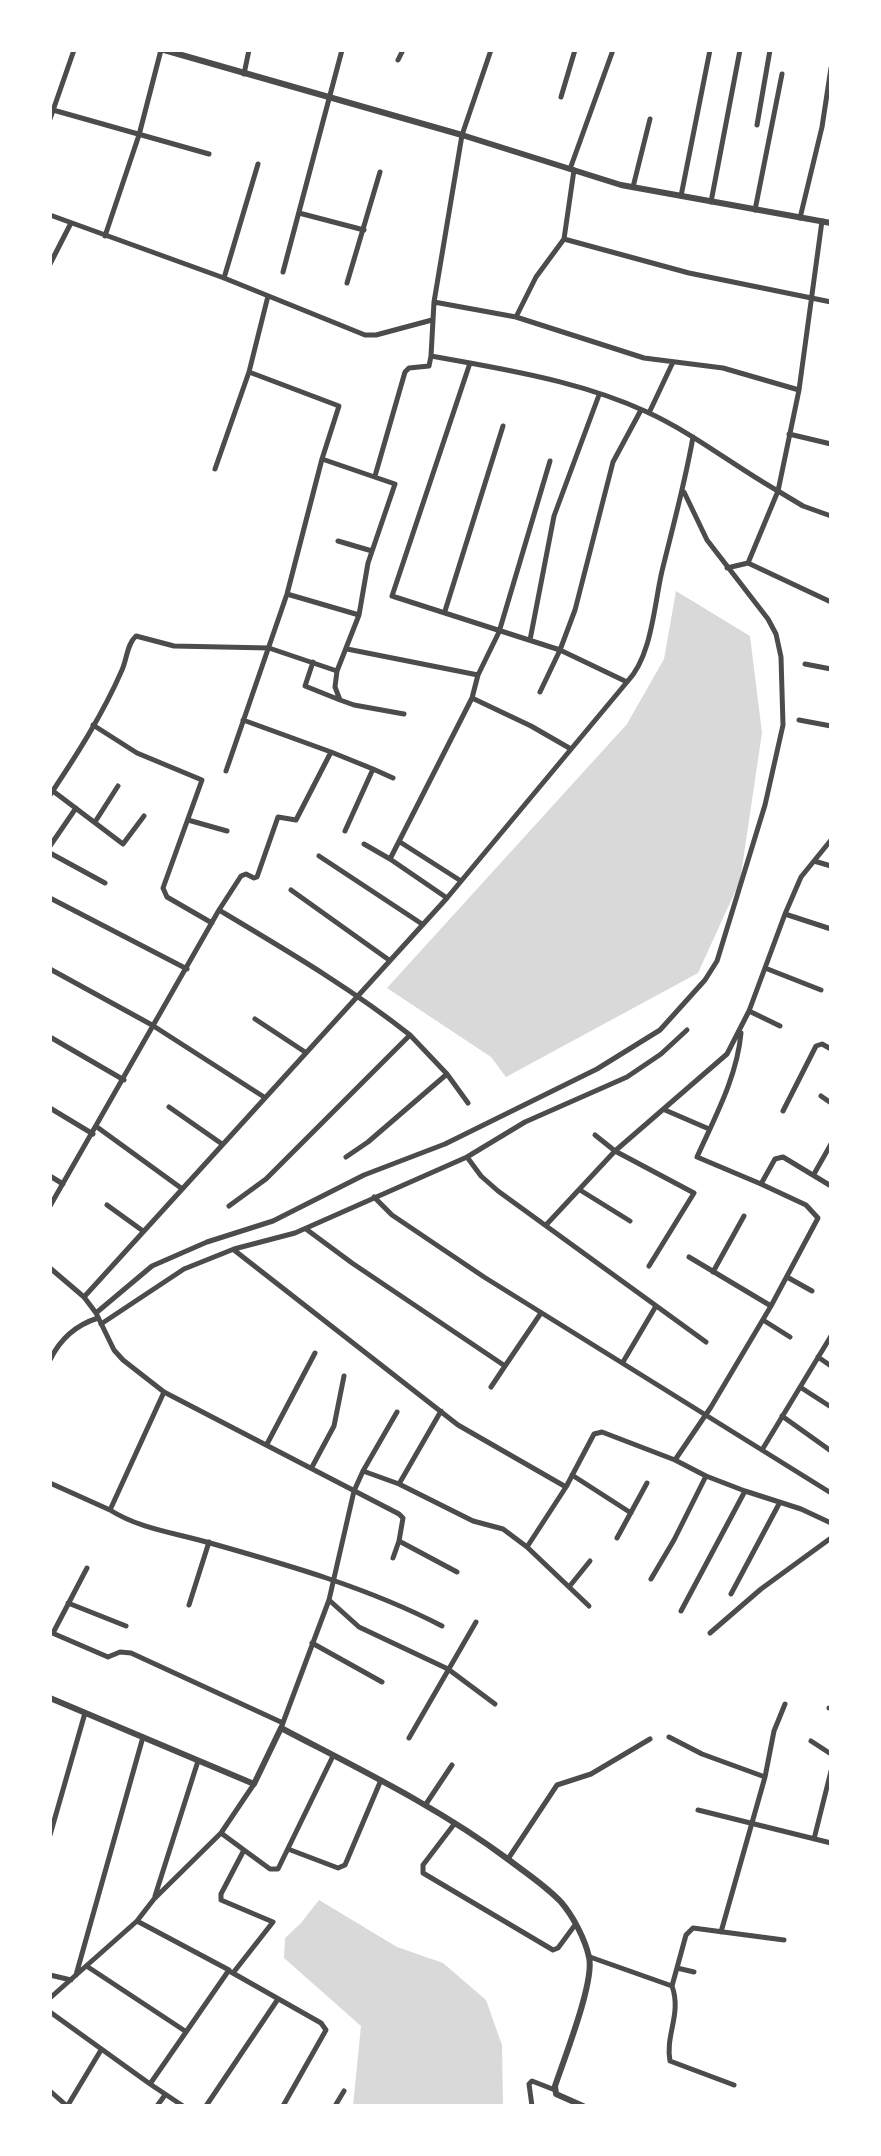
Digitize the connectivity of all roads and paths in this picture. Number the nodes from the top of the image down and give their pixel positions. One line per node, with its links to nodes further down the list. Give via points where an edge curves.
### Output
1 (74, 50): 18 (street)
2 (162, 50): 14 (street); 22 (street)
3 (249, 50): 14 (street)
4 (342, 50): 17 (street)
5 (403, 50): 12 (street)
6 (491, 50): 23 (street)
7 (575, 50): 16 (street)
8 (613, 50): 26 (street)
9 (710, 50): 29 (street)
10 (740, 50): 30 (street)
11 (770, 50): 21 (street)
12 (398, 60)
13 (831, 68): 34 (street)
14 (244, 74): 17 (street)
15 (782, 74): 31 (street)
16 (561, 97)
17 (328, 98): 23 (street); 32 (street)
18 (53, 110): 19 (street); 22 (street)
19 (50, 119)
20 (650, 119): 28 (street)
21 (757, 125)
22 (139, 135): 24 (street); 39 (street)
23 (462, 135): 26 (street); 47 (street)
24 (209, 154)
25 (258, 164): 43 (street)
26 (572, 169): 28 (street); 40 (street)
27 (380, 172): 38 (street)
28 (633, 187): 29 (street)
29 (681, 197): 30 (street)
30 (711, 203): 31 (street)
31 (755, 211): 34 (street)
32 (299, 213): 38 (street); 42 (street)
33 (50, 215): 36 (street)
34 (800, 218): 35 (street)
35 (822, 221): 37 (street); 46 (street)
36 (71, 223): 39 (street); 41 (street)
37 (831, 223)
38 (364, 230): 44 (street)
39 (105, 236): 43 (street)
40 (564, 239): 46 (street, via 689,273); 49 (street)
41 (50, 264)
42 (283, 272)
43 (224, 278): 45 (street)
44 (347, 283)
45 (268, 296): 50 (street, via 365,335); 54 (street)
46 (810, 297): 48 (street); 55 (street)
47 (434, 302): 49 (street); 50 (street)
48 (831, 302)
49 (516, 317): 52 (street, via 644,358)
50 (432, 320): 51 (street)
51 (431, 356): 53 (street); 66 (street, via 429,366 405,372)
52 (673, 362): 55 (street, via 723,368); 58 (street)
53 (470, 363): 56 (street, via 552,378); 76 (street, via 392,596)
54 (249, 372): 63 (street, via 339,406); 65 (street)
55 (799, 390): 60 (street)
56 (599, 395): 57 (street); 79 (street, via 554,516)
57 (641, 410): 58 (street); 82 (street, via 613,462)
58 (649, 413): 61 (street)
59 (503, 426): 76 (street)
60 (789, 434): 62 (street); 67 (street)
61 (693, 437): 67 (street); 68 (street)
62 (831, 444)
63 (322, 459): 66 (street); 74 (street)
64 (550, 461): 78 (street)
65 (215, 469)
66 (375, 476): 71 (street, via 396,486)
67 (778, 491): 69 (street); 72 (street)
68 (684, 492): 73 (street); 88 (street, via 646,643)
69 (831, 516)
70 (338, 541): 71 (street)
71 (372, 551): 77 (street)
72 (748, 563): 73 (street); 75 (street)
73 (727, 568): 191 (street, via 776,634 783,725 724,942 705,980 660,1030 597,1069 273,1221 152,1266)
74 (287, 594): 77 (street); 80 (street)
75 (831, 602)
76 (445, 611): 78 (street)
77 (359, 615): 81 (street)
78 (499, 632): 79 (street); 87 (street)
79 (530, 640): 82 (street)
80 (269, 648): 83 (street); 93 (street); 95 (street, via 174,646 136,636)
81 (347, 649): 86 (street); 87 (street)
82 (560, 650): 88 (street); 89 (street)
83 (313, 662): 86 (street); 91 (street, via 305,686)
84 (805, 664): 85 (street)
85 (831, 669)
86 (337, 671): 91 (street)
87 (478, 675): 90 (street)
88 (627, 682): 97 (street)
89 (540, 692)
90 (472, 698): 97 (street); 111 (street)
91 (340, 700): 92 (street)
92 (404, 714)
93 (243, 720): 98 (street); 100 (street)
94 (799, 720): 96 (street)
95 (93, 725): 103 (street); 106 (street, via 137,753 200,778)
96 (831, 726)
97 (571, 749): 119 (street)
98 (331, 752): 99 (street); 124 (street, via 297,819 278,817 257,877 241,876)
99 (373, 769): 101 (street); 109 (street)
100 (226, 771)
101 (393, 778)
102 (118, 786): 107 (street)
103 (52, 793): 104 (street)
104 (76, 808): 107 (street); 113 (street)
105 (144, 816): 107 (street, via 123,844)
106 (188, 820): 108 (street); 126 (street, via 164,892)
107 (95, 822)
108 (227, 831)
109 (345, 831)
110 (831, 840): 117 (street)
111 (400, 842): 116 (street); 119 (street)
112 (364, 844): 116 (street)
113 (50, 846)
114 (50, 853): 120 (street)
115 (319, 856): 127 (street)
116 (390, 859): 123 (street)
117 (814, 861): 118 (street); 125 (street)
118 (831, 866)
119 (461, 881): 123 (street)
120 (105, 883)
121 (291, 890): 129 (street)
122 (50, 898): 131 (street)
123 (447, 898): 127 (street)
124 (219, 910): 126 (street); 134 (street)
125 (785, 914): 128 (street); 130 (street)
126 (212, 923): 131 (street)
127 (422, 924): 129 (street)
128 (831, 929)
129 (389, 960): 134 (street)
130 (765, 968): 133 (street); 135 (street)
131 (187, 969): 137 (street)
132 (51, 972): 137 (street)
133 (821, 990)
134 (356, 997): 141 (street); 144 (street)
135 (749, 1011): 138 (street); 140 (street)
136 (255, 1019): 144 (street)
137 (152, 1025): 146 (street); 148 (street)
138 (780, 1026)
139 (687, 1030): 163 (street, via 627,1077 525,1122)
140 (741, 1030): 153 (street, via 727,1054); 156 (street, via 733,1074)
141 (410, 1035): 145 (street); 174 (street, via 275,1172)
142 (50, 1037): 146 (street)
143 (831, 1049): 154 (street, via 816,1046)
144 (305, 1052): 148 (street)
145 (447, 1074): 149 (street); 162 (street)
146 (124, 1080): 155 (street)
147 (821, 1096): 150 (street)
148 (264, 1097): 159 (street)
149 (468, 1103)
150 (831, 1103)
151 (169, 1107): 159 (street)
152 (50, 1108): 157 (street)
153 (665, 1110): 156 (street); 161 (street)
154 (783, 1111)
155 (97, 1127): 157 (street); 169 (street)
156 (709, 1129): 167 (street, via 697,1157)
157 (93, 1134): 166 (street)
158 (595, 1135): 161 (street)
159 (222, 1144): 169 (street)
160 (831, 1144): 164 (street)
161 (615, 1151): 170 (street); 182 (street, via 694,1193)
162 (346, 1157)
163 (467, 1157): 171 (street); 177 (street, via 498,1191)
164 (814, 1174): 167 (street, via 779,1157); 168 (street)
165 (50, 1176): 166 (street)
166 (63, 1184): 173 (street)
167 (761, 1184): 185 (street, via 806,1205 818,1218)
168 (831, 1186)
169 (181, 1188): 179 (street)
170 (580, 1190): 176 (street); 177 (street)
171 (374, 1197): 178 (street); 190 (street, via 392,1215)
172 (107, 1205): 179 (street)
173 (50, 1206)
174 (229, 1206)
175 (744, 1216): 184 (street)
176 (630, 1221)
177 (546, 1225): 188 (street)
178 (305, 1228): 180 (street); 200 (street)
179 (143, 1231): 187 (street)
180 (234, 1249): 191 (street, via 184,1269); 207 (street)
181 (689, 1257): 184 (street)
182 (649, 1266)
183 (50, 1268): 187 (street)
184 (713, 1272): 189 (street)
185 (787, 1277): 186 (street); 189 (street)
186 (812, 1291)
187 (84, 1297): 191 (street)
188 (656, 1306): 195 (street); 199 (street)
189 (771, 1306): 192 (street)
190 (541, 1313): 199 (street); 200 (street)
191 (99, 1318): 198 (street, via 75,1329); 205 (street, via 114,1350)
192 (763, 1320): 194 (street); 209 (street)
193 (831, 1336): 197 (street)
194 (790, 1337)
195 (706, 1342)
196 (315, 1353): 211 (street)
197 (818, 1357): 201 (street); 204 (street)
198 (50, 1360)
199 (623, 1362): 209 (street)
200 (505, 1366): 203 (street)
201 (831, 1366)
202 (344, 1376): 215 (street, via 334,1426)
203 (491, 1387)
204 (800, 1387): 206 (street); 210 (street)
205 (164, 1392): 211 (street); 227 (street)
206 (831, 1407)
207 (441, 1411): 221 (street); 222 (street)
208 (397, 1412): 216 (street)
209 (706, 1416): 212 (street); 214 (street)
210 (782, 1416): 212 (street); 213 (street)
211 (267, 1445): 215 (street)
212 (762, 1450): 225 (street)
213 (831, 1451)
214 (675, 1460): 217 (street, via 597,1432); 218 (street)
215 (312, 1467): 223 (street)
216 (363, 1471): 221 (street); 223 (street)
217 (572, 1475): 222 (street); 228 (street)
218 (706, 1476): 224 (street); 239 (street)
219 (50, 1483): 227 (street)
220 (647, 1483): 228 (street)
221 (399, 1484): 234 (street, via 473,1521 503,1529)
222 (566, 1487): 234 (street)
223 (354, 1491): 232 (street, via 403,1518); 240 (street)
224 (745, 1491): 226 (street); 247 (street)
225 (831, 1493)
226 (780, 1502): 229 (street); 242 (street)
227 (110, 1510): 233 (street, via 137,1525)
228 (631, 1513): 230 (street)
229 (831, 1523)
230 (617, 1538)
231 (831, 1538): 252 (street)
232 (399, 1541): 235 (street); 238 (street)
233 (209, 1542): 240 (street); 245 (street)
234 (527, 1547): 241 (street)
235 (393, 1558)
236 (590, 1561): 241 (street)
237 (87, 1568): 244 (street)
238 (457, 1572)
239 (651, 1579)
240 (332, 1580): 243 (street); 250 (street)
241 (569, 1587): 246 (street)
242 (731, 1594)
243 (329, 1600): 253 (street); 254 (street, via 374,1636)
244 (68, 1603): 249 (street); 251 (street)
245 (189, 1605)
246 (589, 1606)
247 (681, 1611)
248 (476, 1622): 254 (street)
249 (126, 1626)
250 (442, 1626)
251 (52, 1632): 260 (street, via 108,1657 131,1653)
252 (710, 1633)
253 (312, 1643): 255 (street); 260 (street)
254 (448, 1669): 257 (street); 263 (street)
255 (382, 1682)
256 (50, 1698): 259 (street)
257 (495, 1704)
258 (785, 1704): 271 (street)
259 (85, 1712): 261 (street); 279 (street)
260 (282, 1726): 267 (street); 273 (street)
261 (143, 1737): 268 (street); 296 (street)
262 (669, 1737): 271 (street)
263 (409, 1738)
264 (650, 1739): 284 (street, via 591,1774 557,1785)
265 (811, 1741): 266 (street)
266 (831, 1754)
267 (333, 1756): 272 (street); 282 (street)
268 (199, 1760): 273 (street); 285 (street)
269 (452, 1765): 274 (street)
270 (831, 1771): 280 (street)
271 (765, 1777): 277 (street)
272 (381, 1780): 274 (street); 282 (street, via 345,1865 338,1868)
273 (254, 1784): 278 (street)
274 (426, 1804): 276 (street)
275 (698, 1810): 277 (street)
276 (455, 1822): 284 (street); 287 (street, via 423,1865 423,1873 553,1950)
277 (752, 1825): 280 (street); 288 (street)
278 (221, 1833): 283 (street); 285 (street)
279 (50, 1835)
280 (814, 1839): 281 (street)
281 (831, 1843)
282 (288, 1849): 283 (street, via 275,1870)
283 (244, 1850): 293 (street, via 221,1900 273,1922)
284 (508, 1859): 287 (street, via 561,1903)
285 (154, 1899): 286 (street)
286 (137, 1921): 291 (street); 293 (street)
287 (575, 1925): 290 (street)
288 (721, 1932): 289 (street); 292 (street, via 693,1928)
289 (784, 1940)
290 (590, 1957): 297 (street); 305 (street)
291 (88, 1967): 296 (street); 301 (street)
292 (677, 1968): 294 (street); 297 (street)
293 (231, 1972): 299 (street); 301 (street)
294 (694, 1972)
295 (50, 1975): 296 (street)
296 (74, 1978): 298 (street)
297 (672, 1986): 304 (street, via 677,2006 670,2061)
298 (50, 1998)
299 (278, 1999): 312 (street); 313 (street, via 326,2030)
300 (50, 2012): 302 (street)
301 (185, 2031): 303 (street)
302 (101, 2050): 303 (street); 309 (street)
303 (150, 2084): 308 (street)
304 (734, 2085)
305 (555, 2090): 315 (street, via 532,2081); 316 (street)
306 (50, 2091): 309 (street)
307 (344, 2091): 314 (street)
308 (165, 2095): 310 (street); 311 (street)
309 (67, 2106)
310 (157, 2106)
311 (183, 2106)
312 (206, 2106)
313 (283, 2106)
314 (335, 2106)
315 (532, 2106)
316 (583, 2106)

